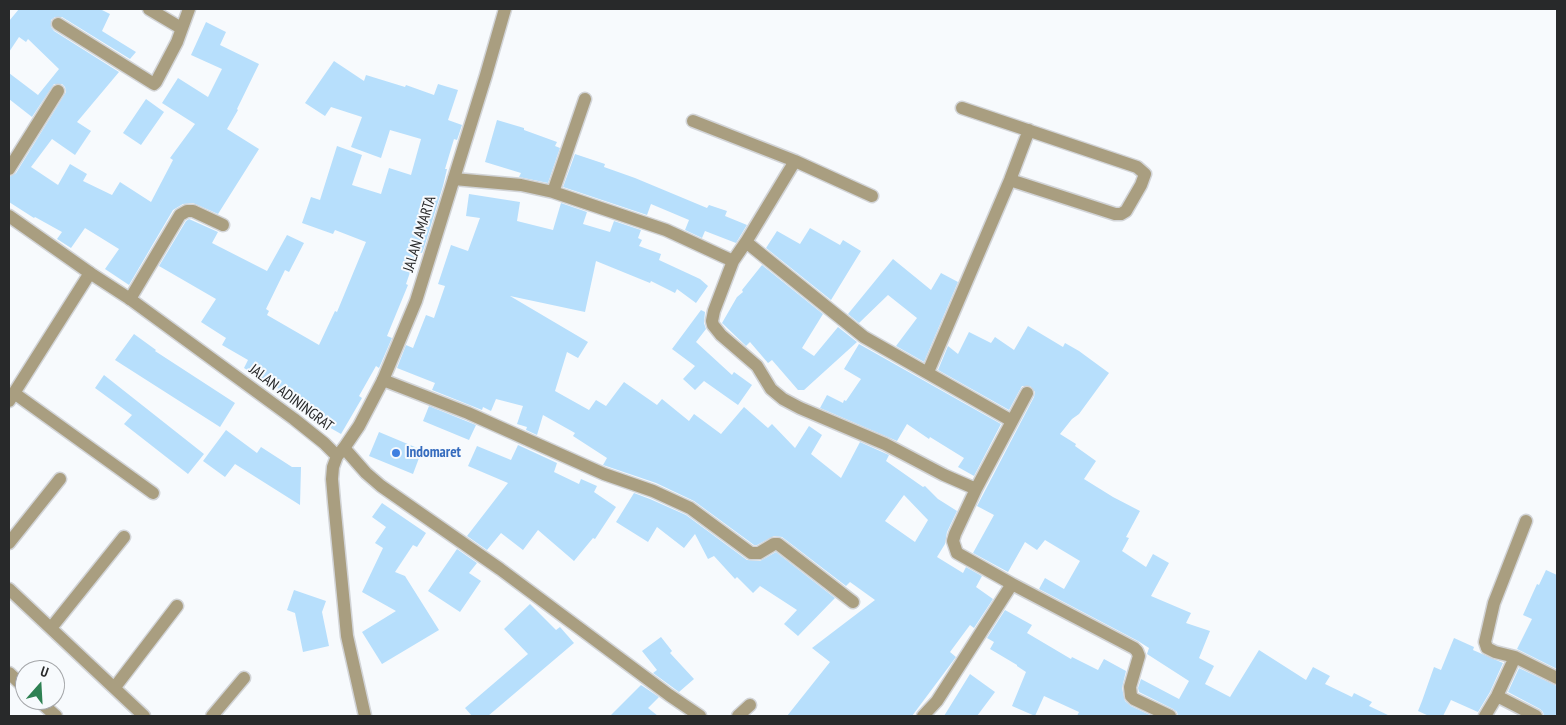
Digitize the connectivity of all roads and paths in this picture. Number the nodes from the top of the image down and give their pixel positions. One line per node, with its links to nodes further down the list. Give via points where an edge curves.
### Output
1 (149, 9): 5 (street)
2 (189, 9): 5 (street)
3 (505, 9): 13 (street, JALAN AMARTA)
4 (58, 24): 5 (street, via 153,84)
5 (182, 28)
6 (58, 91): 12 (street)
7 (585, 98): 15 (street)
8 (962, 108): 10 (street)
9 (693, 121): 11 (street)
10 (1029, 130): 14 (street); 14 (street, via 1138,167 1145,174 1144,178 1121,214)
11 (795, 161): 16 (street); 19 (street)
12 (9, 169)
13 (454, 179): 15 (street); 24 (street, JALAN AMARTA, via 416,301)
14 (1010, 180): 23 (street)
15 (553, 192): 20 (street, via 666,230)
16 (872, 196)
17 (9, 216): 21 (street, JALAN ADININGRAT)
18 (223, 225): 22 (street, via 193,211 180,215)
19 (746, 242): 20 (street); 23 (street, via 864,337)
20 (733, 261): 30 (street, via 714,311 713,325 758,366 771,389 800,408 885,444)
21 (90, 273): 22 (street, JALAN ADININGRAT); 26 (street)
22 (130, 299): 28 (street, JALAN ADININGRAT)
23 (928, 372): 27 (street)
24 (383, 380): 28 (street, JALAN AMARTA, via 359,426); 37 (street, via 468,412 604,474 690,508 751,553 759,553 778,544)
25 (1027, 394): 27 (street)
26 (11, 397): 31 (street)
27 (1012, 421): 30 (street)
28 (340, 452): 48 (street, via 332,479 347,636); 49 (street, JALAN ADININGRAT, via 381,486)
29 (60, 479): 34 (street)
30 (976, 489): 35 (street, via 955,534 954,547 957,552)
31 (153, 493)
32 (1526, 521): 40 (street, via 1494,603 1485,642 1495,652)
33 (124, 537): 39 (street)
34 (9, 543)
35 (1012, 584): 51 (street, via 937,701); 52 (street, via 1134,648 1139,656 1130,687 1131,696)
36 (9, 589): 39 (street)
37 (853, 602)
38 (177, 606): 43 (street)
39 (51, 628): 43 (street)
40 (1515, 657): 42 (street); 44 (street)
41 (244, 678): 47 (street)
42 (1557, 678)
43 (115, 687): 46 (street)
44 (1497, 696): 53 (street); 54 (street)
45 (750, 705): 50 (street)
46 (144, 716)
47 (212, 716)
48 (365, 716)
49 (700, 716)
50 (738, 716)
51 (923, 716)
52 (1170, 716)
53 (1485, 716)
54 (1536, 716)

